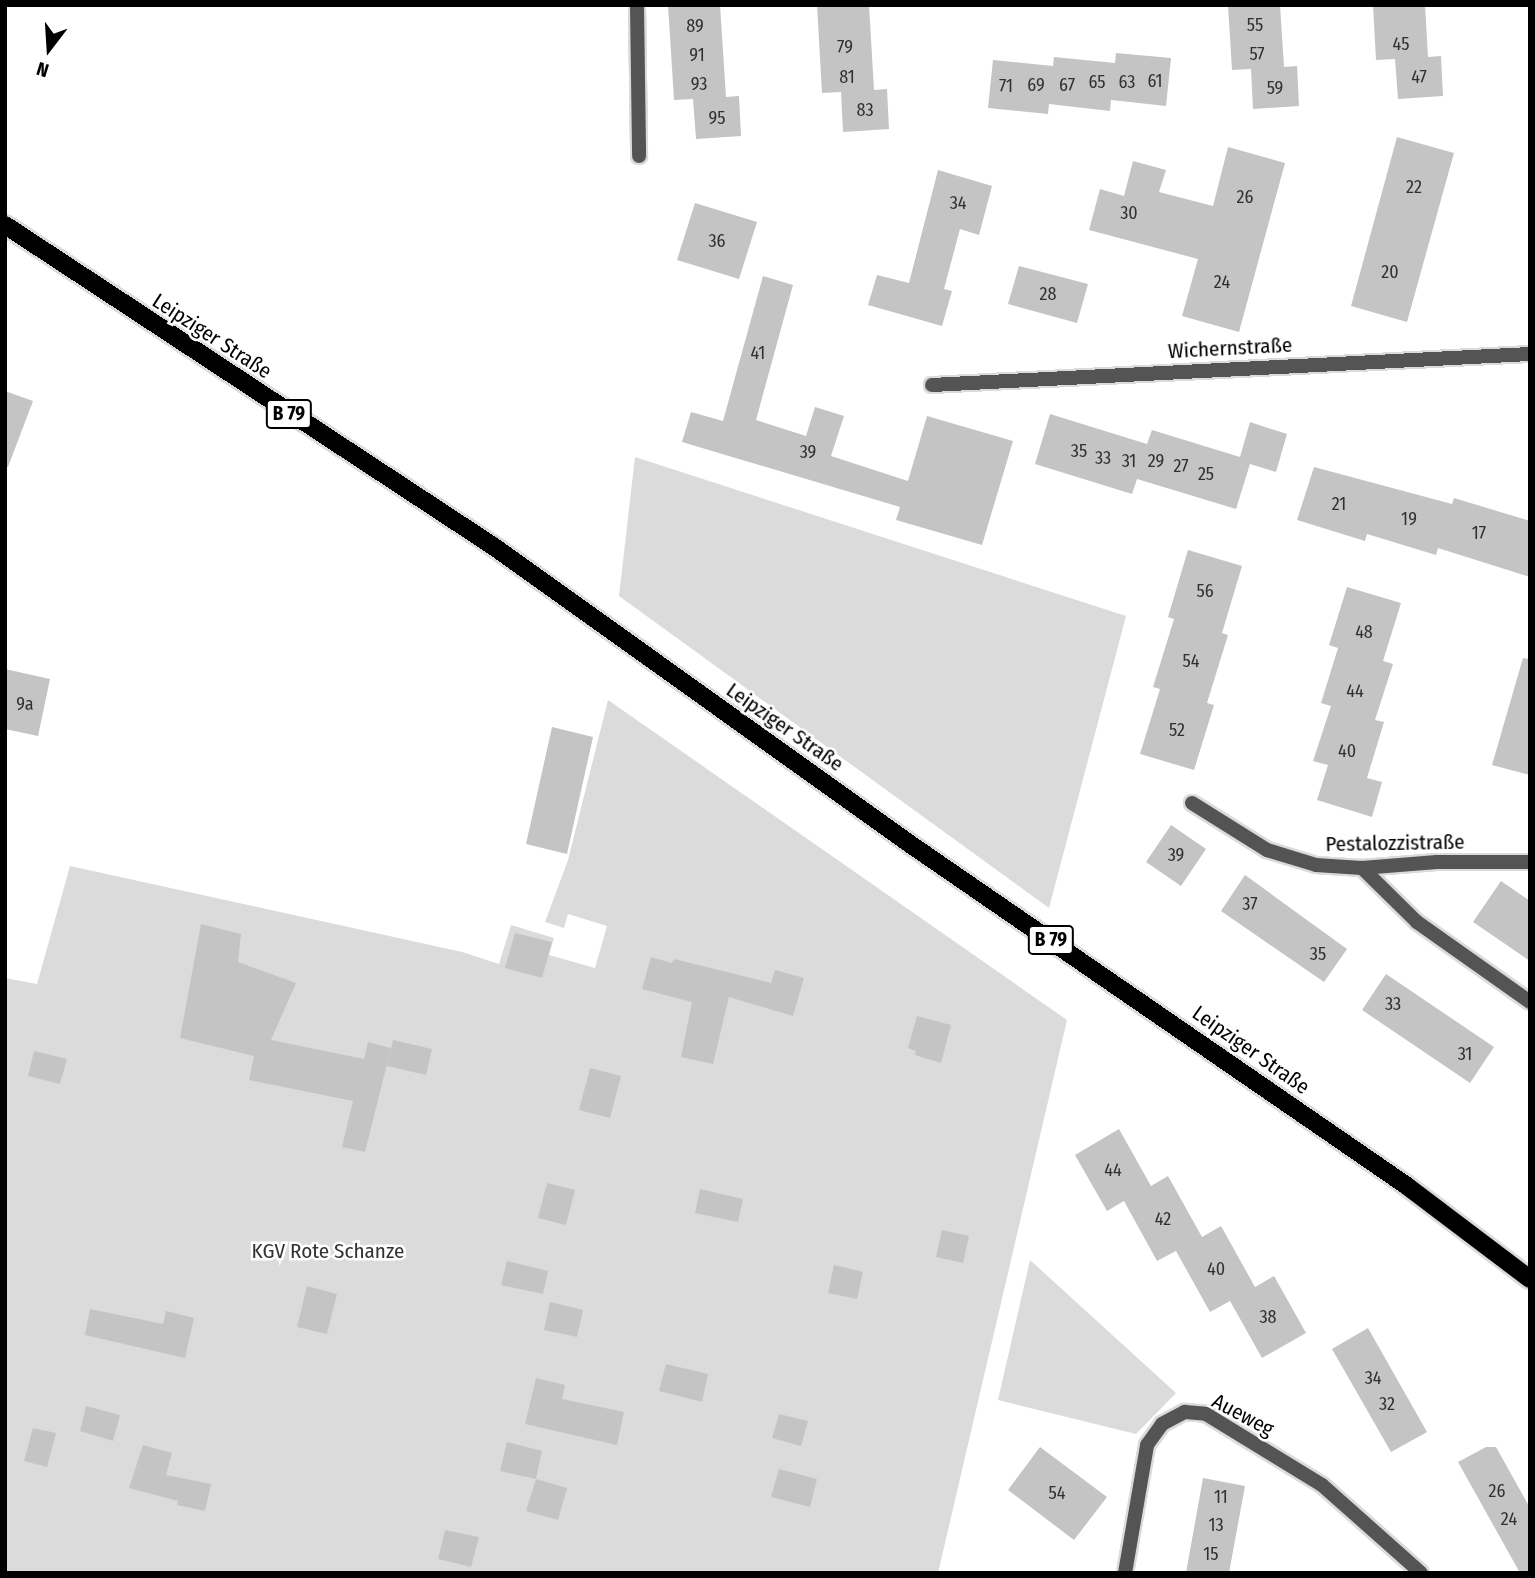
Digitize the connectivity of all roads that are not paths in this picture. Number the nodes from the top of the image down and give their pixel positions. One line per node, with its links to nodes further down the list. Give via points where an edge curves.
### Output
1 (637, 5): 2 (street)
2 (639, 156)
3 (5, 225): 10 (main road, Leipziger Straße / B 79, via 493,546 910,844 1407,1186)
4 (1530, 354): 5 (street, Wichernstraße)
5 (932, 385)
6 (1192, 803): 8 (street, Pestalozzistraße, via 1267,850 1316,865)
7 (1530, 862): 8 (street, Pestalozzistraße)
8 (1362, 868): 9 (street, via 1417,922)
9 (1530, 1002)
10 (1530, 1279)
11 (1125, 1573): 12 (street, Aueweg, via 1147,1445 1162,1424 1185,1412 1206,1414 1322,1485)
12 (1421, 1573)

